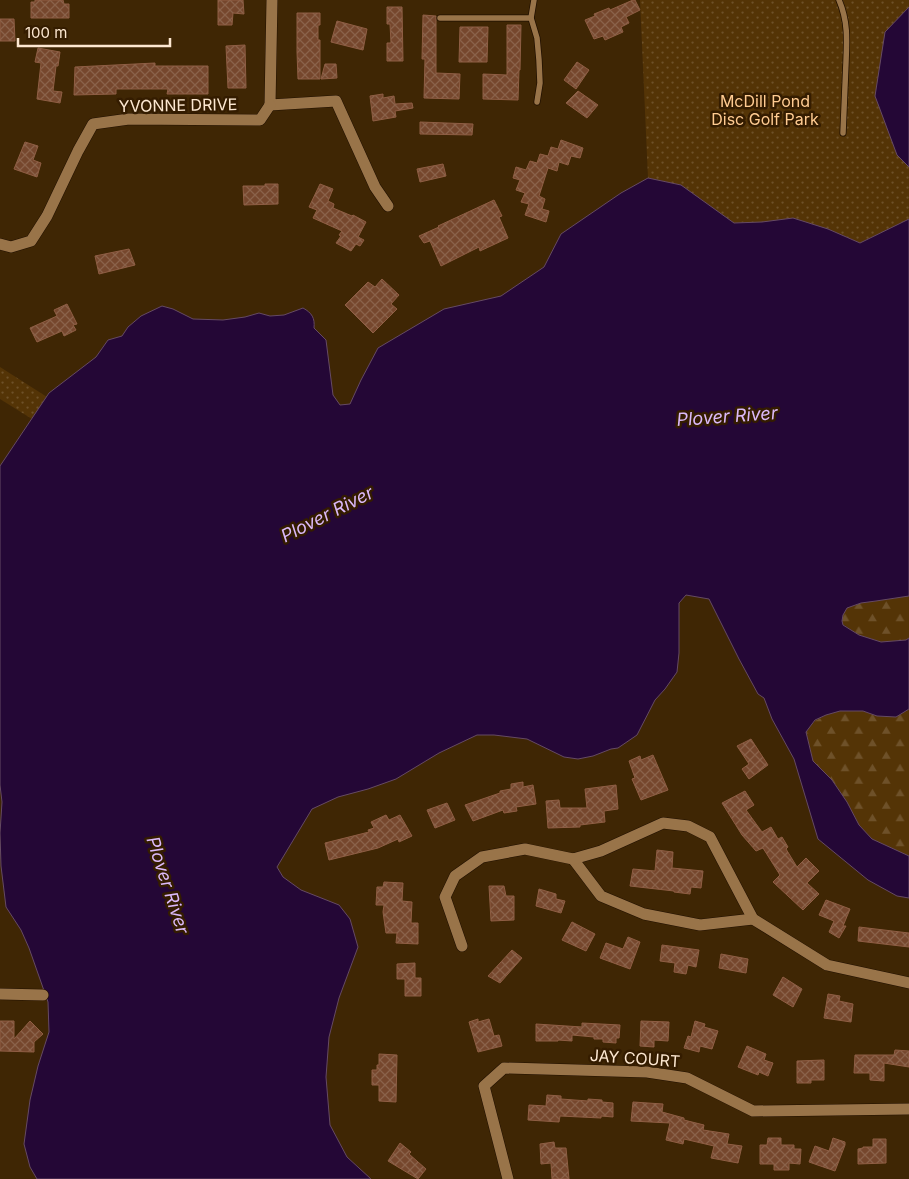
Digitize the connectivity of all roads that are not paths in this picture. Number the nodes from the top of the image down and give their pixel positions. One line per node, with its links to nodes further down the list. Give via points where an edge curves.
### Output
1 (272, 0): 7 (street)
2 (534, 0): 5 (lane)
3 (839, 0): 8 (lane, via 844,12 847,44)
4 (440, 18): 5 (lane)
5 (531, 18): 6 (lane, via 539,60)
6 (537, 102)
7 (270, 105): 9 (street, via 336,101); 10 (street, YVONNE DRIVE, via 260,120 129,119 93,124 31,241 10,247)
8 (844, 133)
9 (388, 206)
10 (0, 244)
11 (573, 860): 12 (street, via 601,896 644,914 700,925); 12 (street, via 663,823 688,826 710,837); 13 (street, via 525,849 482,857 455,876 445,897)
12 (753, 919): 14 (street, via 827,966)
13 (462, 946)
14 (909, 983)
15 (0, 994): 16 (street)
16 (43, 995)
17 (909, 1109): 18 (street, JAY COURT, via 754,1111 687,1078 647,1072 504,1068 484,1086)
18 (508, 1179)

